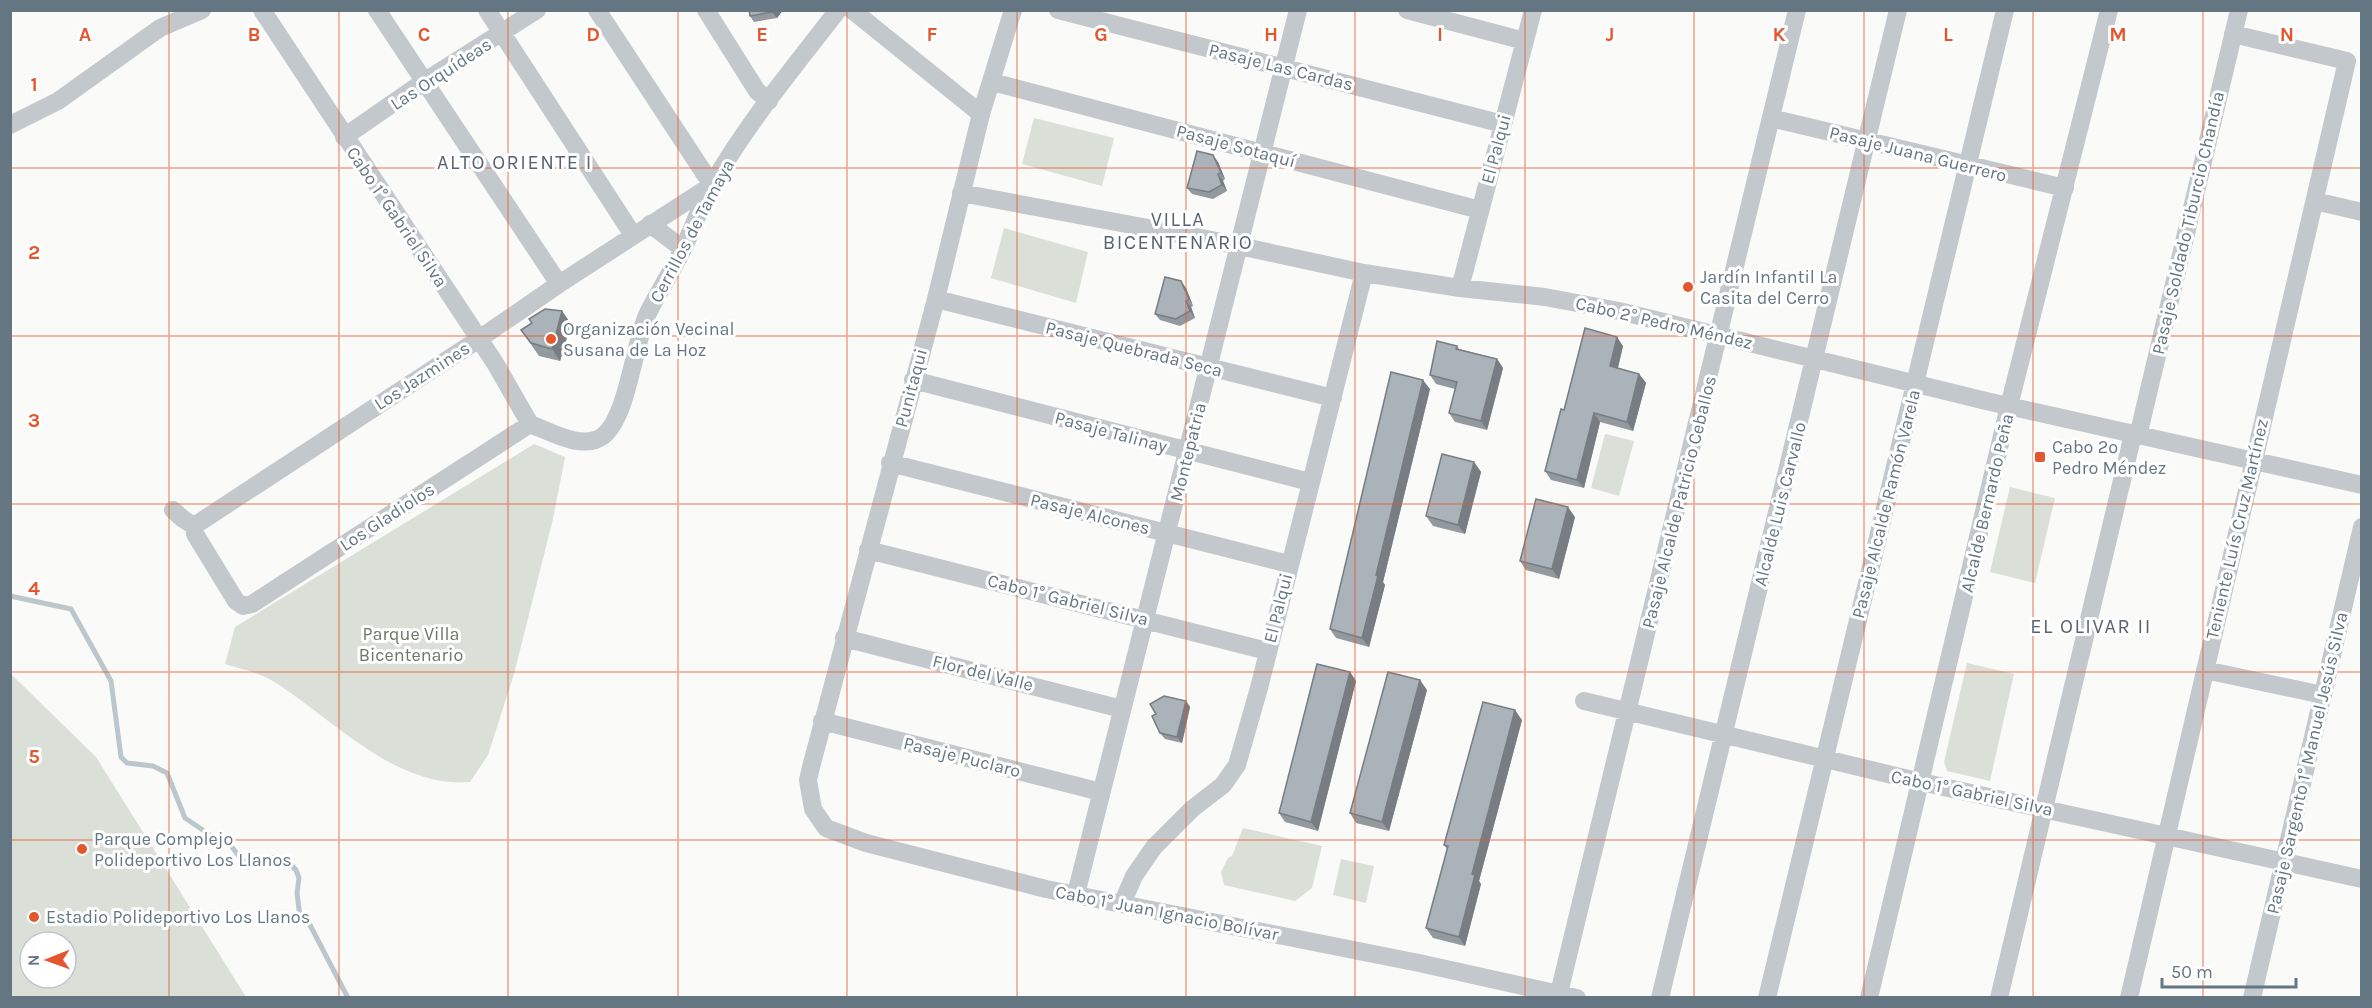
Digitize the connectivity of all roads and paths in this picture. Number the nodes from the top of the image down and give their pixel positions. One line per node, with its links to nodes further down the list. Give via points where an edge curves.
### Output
1 (262, 10): 31 (street, Cabo 1° Gabriel Silva)
2 (377, 10): 24 (street)
3 (487, 10): 20 (street)
4 (537, 10): 20 (street, Las Orquídeas)
5 (597, 10): 35 (street)
6 (706, 10): 26 (street, via 757,91)
7 (838, 10): 26 (street, Cerrillos de Tamaya)
8 (852, 10): 27 (street)
9 (1013, 10): 25 (street, Punitaqui)
10 (1058, 10): 23 (street, Pasaje Las Cardas)
11 (1298, 10): 23 (street, Montepatria)
12 (1407, 10): 22 (street)
13 (1533, 10): 22 (street, El Palqui)
14 (1797, 10): 28 (street, Pasaje Alcalde Patricio Ceballos)
15 (1898, 10): 32 (street, Alcalde Luis Carvallo)
16 (2005, 10): 34 (street, Pasaje Alcalde Ramón Varela)
17 (2109, 10): 36 (street, Alcalde Bernardo Peña)
18 (2239, 10): 21 (street, Pasaje Soldado Tiburcio Chandía)
19 (202, 11): 30 (street, via 160,28 57,101)
20 (502, 33): 24 (street, Las Orquídeas); 42 (street)
21 (2233, 34): 38 (street, Teniente Luís Cruz Martínez, via 2347,61); 58 (street, Pasaje Soldado Tiburcio Chandía)
22 (1524, 41): 29 (street, El Palqui)
23 (1283, 68): 29 (street, Pasaje Las Cardas); 33 (street, Montepatria)
24 (425, 81): 31 (street, Las Orquídeas); 46 (street)
25 (992, 82): 27 (street, Punitaqui); 33 (street, Pasaje Sotaquí)
26 (769, 100): 35 (street, Cerrillos de Tamaya)
27 (981, 114): 37 (street, Punitaqui)
28 (1771, 118): 32 (street, Pasaje Juana Guerrero); 49 (street, Pasaje Alcalde Patricio Ceballos)
29 (1503, 124): 39 (street, El Palqui)
30 (10, 125)
31 (344, 137): 50 (street, Cabo 1° Gabriel Silva)
32 (1867, 141): 34 (street, Pasaje Juana Guerrero); 51 (street, Alcalde Luis Carvallo)
33 (1263, 152): 39 (street, Pasaje Sotaquí); 43 (street, Montepatria)
34 (1967, 167): 36 (street, Pasaje Juana Guerrero); 54 (street, Pasaje Alcalde Ramón Varela)
35 (712, 185): 41 (street, Los Jazmines); 44 (street, Cerrillos de Tamaya)
36 (2065, 188): 56 (street, Alcalde Bernardo Peña)
37 (961, 193): 43 (street, Cabo 2° Pedro Méndez); 48 (street, Punitaqui)
38 (2315, 201): 40 (street); 60 (street, Teniente Luís Cruz Martínez)
39 (1480, 210): 47 (street, El Palqui)
40 (2361, 212)
41 (650, 224): 42 (street, Los Jazmines); 44 (street)
42 (633, 236): 46 (street, Los Jazmines)
43 (1239, 247): 45 (street, Cabo 2° Pedro Méndez); 52 (street, Montepatria)
44 (683, 249): 57 (street, Cerrillos de Tamaya, via 647,315 625,392 605,434 577,441)
45 (1364, 273): 47 (street, Cabo 2° Pedro Méndez); 55 (street, El Palqui)
46 (559, 284): 50 (street, Los Jazmines)
47 (1460, 288): 49 (street, Cabo 2° Pedro Méndez, via 1545,297)
48 (936, 298): 52 (street, Pasaje Quebrada Seca); 53 (street, Punitaqui)
49 (1719, 335): 51 (street, Cabo 2° Pedro Méndez); 77 (street, Pasaje Alcalde Patricio Ceballos)
50 (479, 339): 57 (street, Cabo 1° Gabriel Silva); 65 (street, Los Jazmines)
51 (1814, 359): 54 (street, Cabo 2° Pedro Méndez); 79 (street, Alcalde Luis Carvallo)
52 (1209, 368): 55 (street, Pasaje Quebrada Seca); 59 (street, Montepatria)
53 (913, 380): 59 (street, Pasaje Talinay); 61 (street, Punitaqui)
54 (1915, 384): 56 (street, Cabo 2° Pedro Méndez); 80 (street, Pasaje Alcalde Ramón Varela)
55 (1333, 398): 62 (street, El Palqui)
56 (2010, 406): 58 (street, Cabo 2° Pedro Méndez); 82 (street, Alcalde Bernardo Peña)
57 (531, 424): 65 (street, Los Gladiolos, via 252,604 243,606 236,602)
58 (2135, 435): 60 (street, Cabo 2° Pedro Méndez); 84 (street, Pasaje Soldado Tiburcio Chandía)
59 (1188, 452): 62 (street, Pasaje Talinay); 67 (street, Montepatria)
60 (2253, 461): 63 (street, Cabo 2° Pedro Méndez); 73 (street, Teniente Luís Cruz Martínez)
61 (891, 463): 67 (street, Pasaje Alcones); 68 (street, Punitaqui)
62 (1310, 482): 69 (street, El Palqui)
63 (2361, 485)
64 (173, 510): 65 (street)
65 (194, 526)
66 (2361, 527): 74 (street, Pasaje Sargento 1° Manuel Jesús Silva)
67 (1167, 534): 69 (street, Pasaje Alcones); 70 (street, Montepatria)
68 (868, 550): 70 (street, Cabo 1° Gabriel Silva); 71 (street, Punitaqui)
69 (1289, 564): 72 (street, El Palqui)
70 (1145, 620): 72 (street, Cabo 1° Gabriel Silva); 76 (street, Montepatria)
71 (844, 638): 76 (street, Flor del Valle); 78 (street, Punitaqui)
72 (1267, 651): 89 (street, El Palqui, via 1241,753 1231,776 1154,847 1134,876)
73 (2205, 670): 74 (street); 85 (street, Teniente Luís Cruz Martínez)
74 (2323, 695): 86 (street, Pasaje Sargento 1° Manuel Jesús Silva)
75 (1584, 701): 77 (street, Cabo 1° Gabriel Silva)
76 (1122, 709): 83 (street, Montepatria)
77 (1628, 712): 79 (street, Cabo 1° Gabriel Silva); 90 (street, Pasaje Alcalde Patricio Ceballos)
78 (822, 722): 81 (street, Punitaqui); 83 (street, Pasaje Puclaro)
79 (1724, 735): 80 (street, Cabo 1° Gabriel Silva); 92 (street, Alcalde Luis Carvallo)
80 (1825, 759): 82 (street, Cabo 1° Gabriel Silva); 93 (street, Pasaje Alcalde Ramón Varela)
81 (811, 766): 88 (street, Cabo 1° Juan Ignacio Bolívar, via 807,780 813,809 826,828 866,843)
82 (1921, 782): 84 (street, Cabo 1° Gabriel Silva); 94 (street, Alcalde Bernardo Peña)
83 (1101, 792): 88 (street, Montepatria)
84 (2045, 808): 85 (street, Cabo 1° Gabriel Silva); 95 (street, Pasaje Soldado Tiburcio Chandía)
85 (2166, 837): 86 (street, Cabo 1° Gabriel Silva); 96 (street, Teniente Luís Cruz Martínez)
86 (2285, 863): 87 (street, Cabo 1° Gabriel Silva); 97 (street, Pasaje Sargento 1° Manuel Jesús Silva)
87 (2361, 879)
88 (1076, 894): 89 (street, Cabo 1° Juan Ignacio Bolívar)
89 (1122, 904): 90 (street, Cabo 1° Juan Ignacio Bolívar)
90 (1559, 993): 91 (street, Cabo 1° Juan Ignacio Bolívar)
91 (1577, 998)
92 (1660, 998)
93 (1767, 998)
94 (1869, 998)
95 (2000, 998)
96 (2128, 998)
97 (2252, 998)

